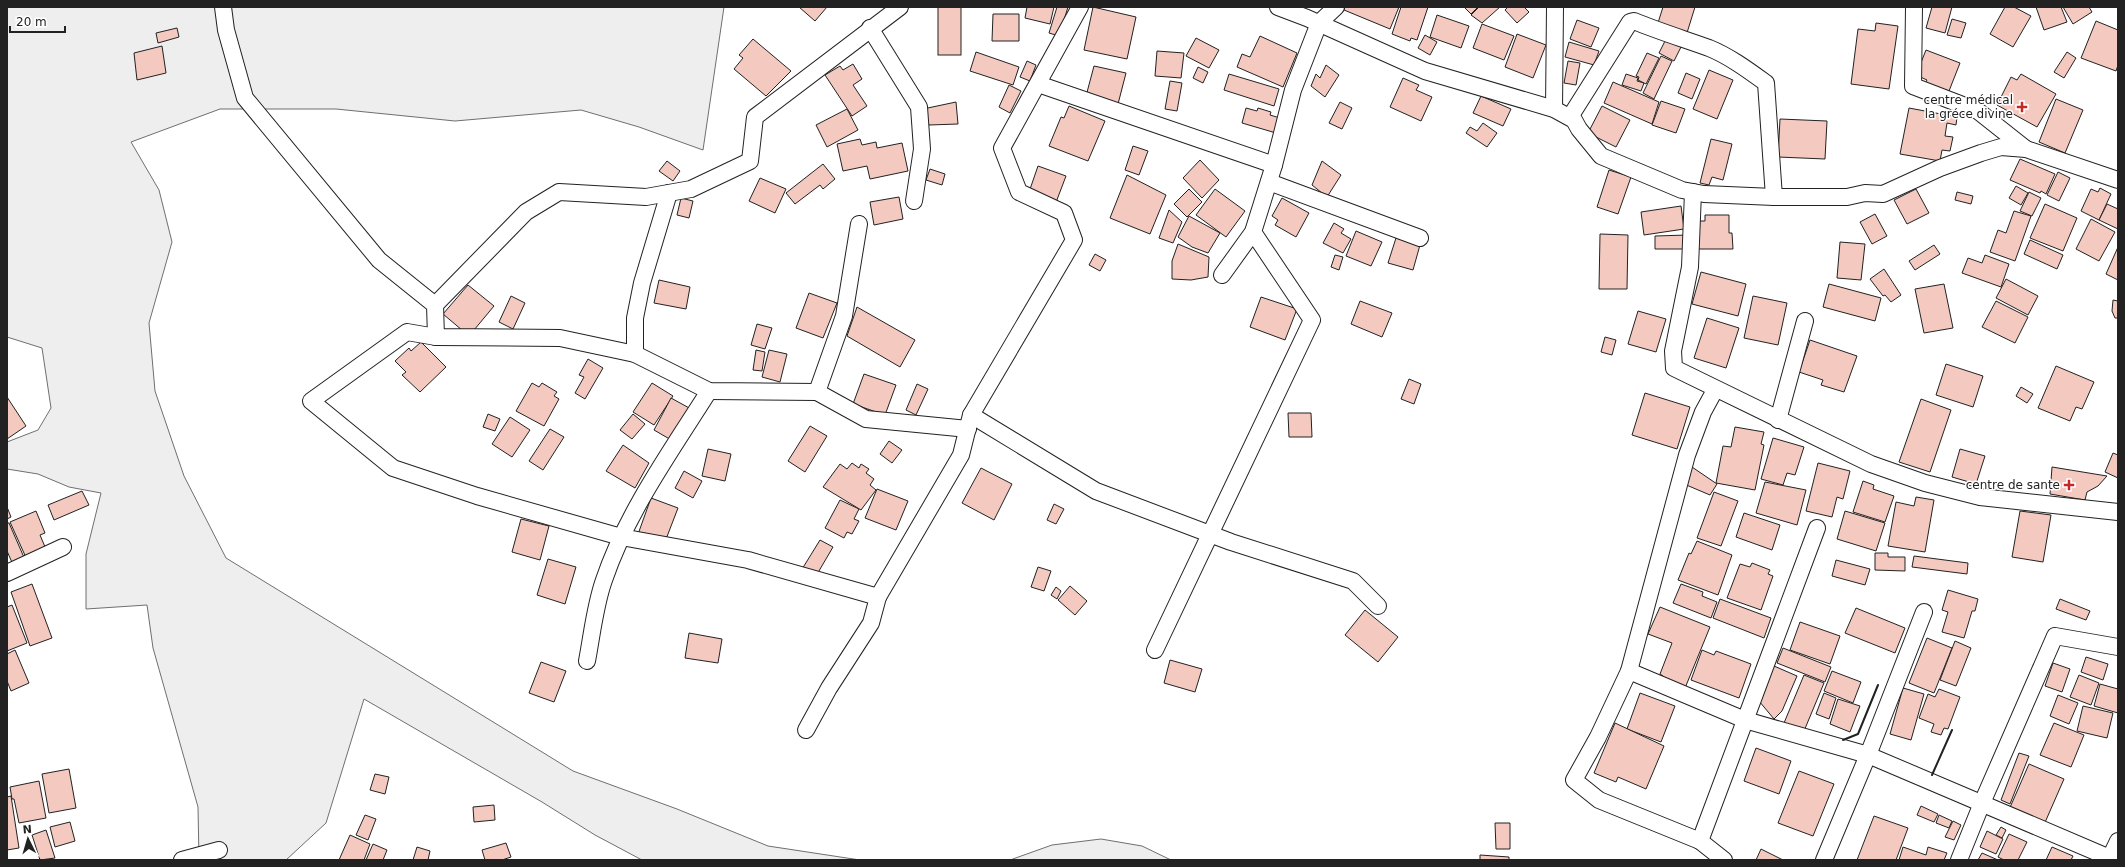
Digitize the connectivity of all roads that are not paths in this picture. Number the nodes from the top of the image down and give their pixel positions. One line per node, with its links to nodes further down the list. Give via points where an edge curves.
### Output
1 (223, 7): 26 (street, via 226,30 244,98 379,260)
2 (900, 7): 10 (street)
3 (1080, 7): 11 (street)
4 (1278, 7): 9 (street)
5 (1336, 7): 9 (street)
6 (1555, 7): 12 (street)
7 (1914, 7): 14 (street, via 1913,86 1978,111)
8 (1632, 15): 13 (street); 20 (street, via 1634,21 1709,49 1740,65 1766,83)
9 (1319, 23): 12 (street, via 1425,71); 15 (street, via 1293,90)
10 (870, 28): 19 (street, via 756,117 750,161 691,189); 21 (street, via 919,107 922,149)
11 (1038, 84): 15 (street); 34 (street, via 1002,148 1018,192 1064,213 1074,240)
12 (1554, 108): 13 (street)
13 (1570, 117): 18 (street, via 1602,156 1662,182)
14 (2026, 149): 16 (street); 20 (street, via 2001,147 1981,152 1883,194)
15 (1274, 165): 17 (street)
16 (2118, 180)
17 (1269, 182): 23 (street); 24 (street)
18 (1693, 192): 20 (street); 30 (street, via 1690,267 1673,351 1674,368)
19 (669, 193): 26 (street, via 646,197 559,192 526,212); 29 (street, via 642,283 635,318)
20 (1774, 197)
21 (914, 201)
22 (859, 224): 32 (street, via 844,316)
23 (1253, 232): 25 (street); 37 (street, via 1312,320)
24 (1420, 238)
25 (1222, 275)
26 (435, 305): 28 (street)
27 (1805, 321): 33 (street)
28 (436, 337): 29 (street, via 560,338); 38 (street, via 407,332 311,401 393,468 477,496)
29 (635, 354): 31 (street)
30 (1715, 390): 33 (street); 47 (street, via 1703,412 1687,455)
31 (709, 391): 32 (street); 38 (street, via 647,490)
32 (817, 392): 34 (street, via 866,419)
33 (1778, 420): 35 (street, via 1872,464 1925,483 1980,497)
34 (969, 422): 37 (street, via 1096,491); 41 (street, via 961,455)
35 (2118, 512)
36 (1817, 528): 48 (street)
37 (1210, 534): 42 (street, via 1353,581); 45 (street)
38 (622, 538): 41 (street, via 748,560); 46 (street, via 603,581)
39 (63, 547): 40 (street)
40 (7, 573)
41 (878, 597): 49 (street, via 871,623 829,688)
42 (1378, 606)
43 (1924, 612): 50 (street)
44 (2118, 647): 51 (street, via 2055,636)
45 (1155, 650)
46 (587, 661)
47 (1629, 671): 48 (street); 52 (street, via 1598,737 1574,780 1599,800)
48 (1745, 720): 50 (street); 52 (street)
49 (806, 730)
50 (1868, 755): 51 (street); 58 (street)
51 (1982, 803): 55 (street); 59 (street)
52 (1700, 841): 57 (street)
53 (2118, 841): 55 (street)
54 (218, 850): 56 (street)
55 (2110, 859)
56 (182, 860)
57 (1724, 860)
58 (1824, 860)
59 (1959, 860)

